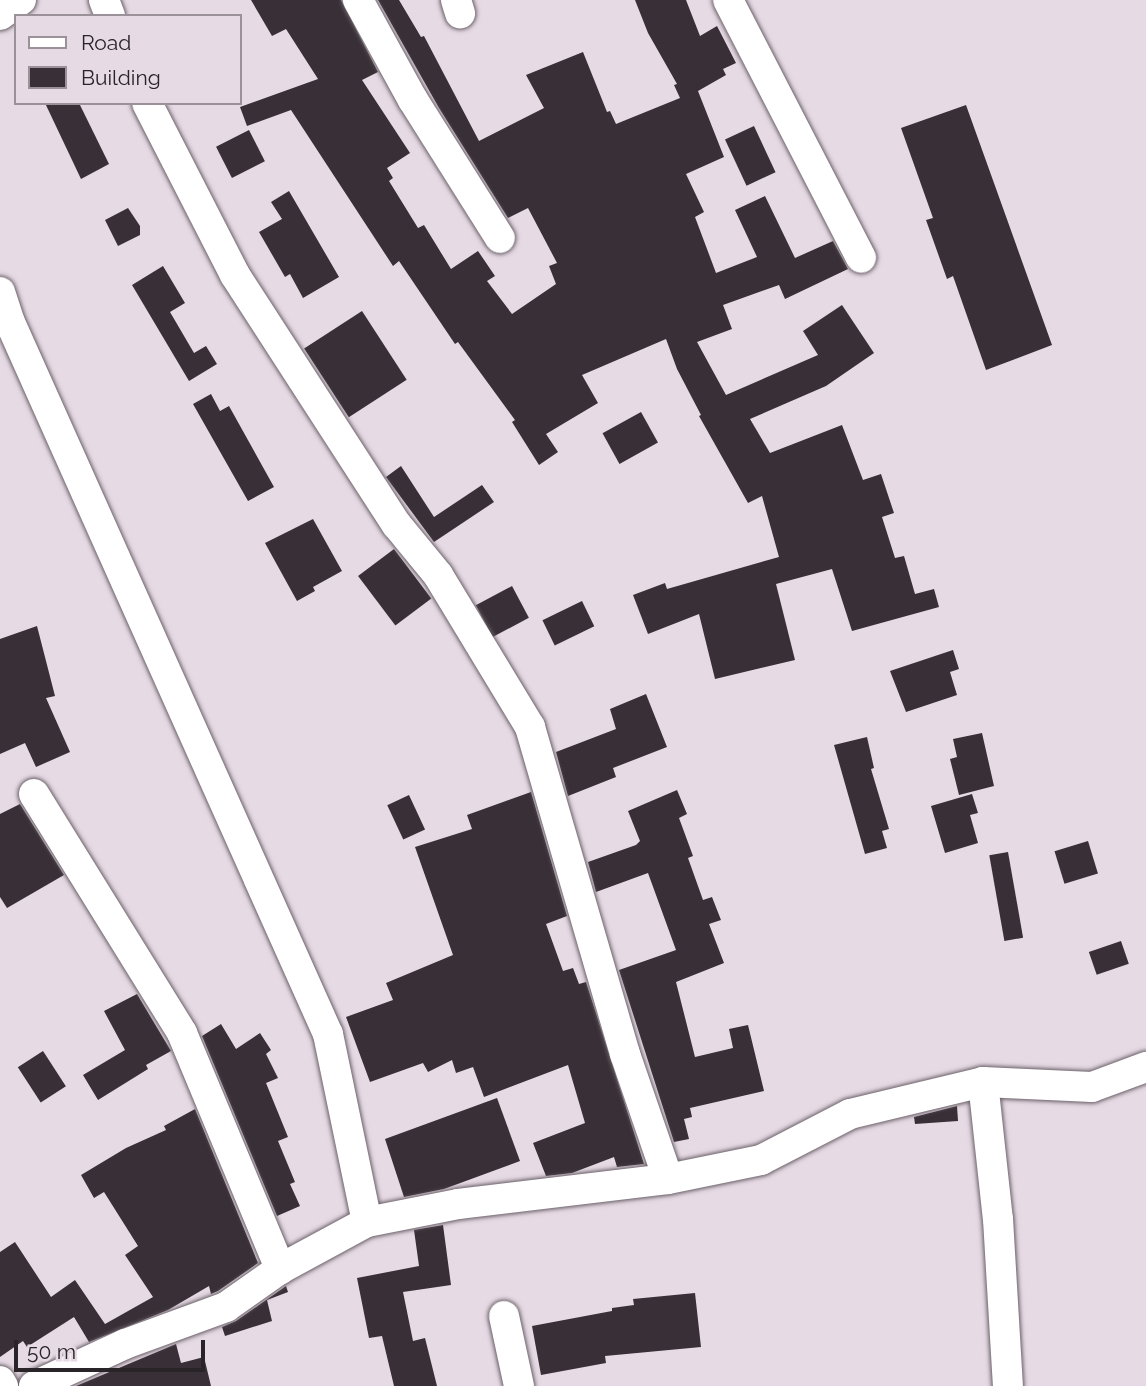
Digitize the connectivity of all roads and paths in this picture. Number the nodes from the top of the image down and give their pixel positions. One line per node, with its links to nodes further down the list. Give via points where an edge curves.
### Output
1 (22, 0): 4 (street)
2 (358, 0): 6 (street, via 413,100)
3 (728, 0): 7 (street)
4 (0, 15)
5 (148, 105): 12 (street, via 235,275 397,525 438,575 530,727 625,1054)
6 (500, 238)
7 (861, 258)
8 (0, 292): 13 (street, via 328,1034)
9 (34, 794): 14 (street, via 183,1033)
10 (1146, 1067): 11 (street, via 1092,1087)
11 (983, 1082): 12 (street, via 850,1114 761,1160); 20 (street, via 998,1219)
12 (668, 1179): 13 (street, via 458,1204)
13 (367, 1222): 14 (street)
14 (280, 1269): 18 (street, via 226,1307)
15 (504, 1316): 19 (street)
16 (0, 1381): 17 (street)
17 (4, 1386)
18 (34, 1386)
19 (519, 1386)
20 (1008, 1386)

